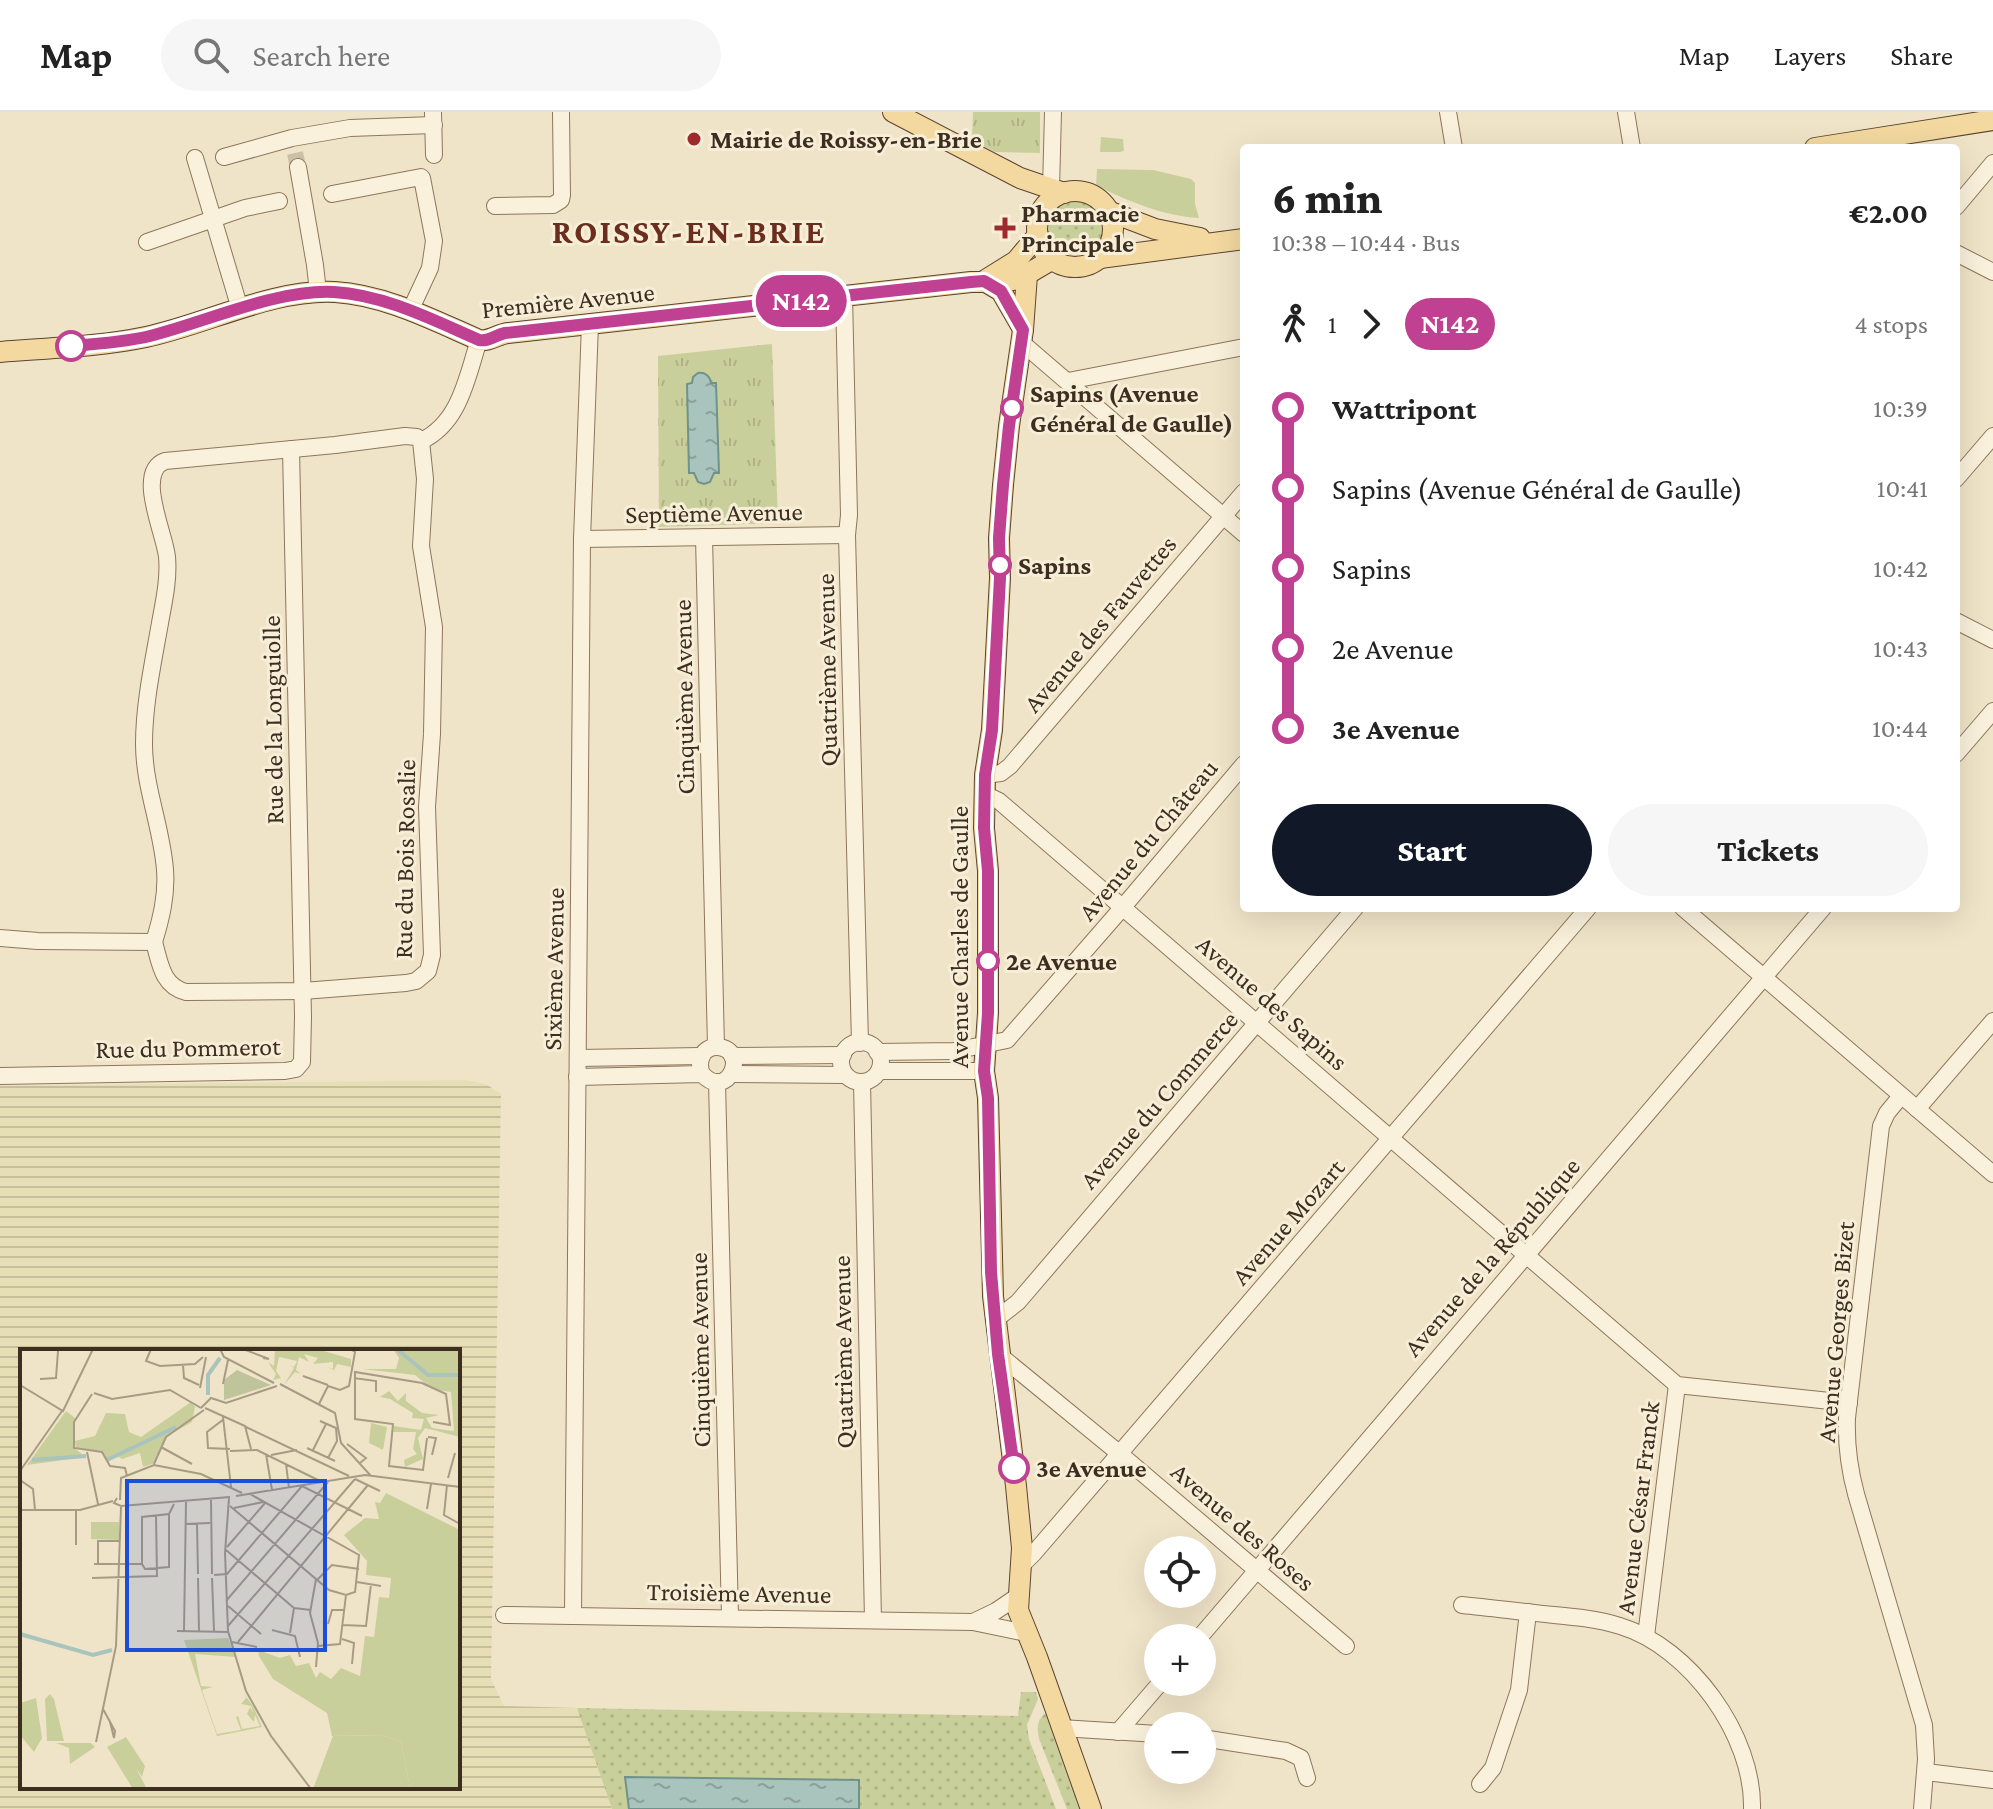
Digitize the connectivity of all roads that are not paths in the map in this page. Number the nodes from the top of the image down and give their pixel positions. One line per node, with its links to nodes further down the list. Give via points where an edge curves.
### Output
1 (561, 112): 21 (street, via 561,200 553,205)
2 (893, 112): 17 (main road, via 1020,178)
3 (1053, 112): 17 (street)
4 (1448, 112): 9 (street)
5 (1626, 112): 10 (street)
6 (1959, 118): 8 (main road); 11 (main road)
7 (434, 119): 12 (street, via 350,128); 13 (street)
8 (1993, 120)
9 (1453, 144)
10 (1631, 144)
11 (1834, 144)
12 (295, 153): 14 (street); 34 (street)
13 (434, 155)
14 (224, 157)
15 (195, 158): 23 (street)
16 (1993, 163): 20 (street)
17 (1058, 191): 22 (main road, via 1091,195); 24 (main road, via 1039,221)
18 (332, 194): 37 (street, via 422,178 434,241 430,268)
19 (279, 201): 23 (street)
20 (1960, 202)
21 (495, 206)
22 (1108, 211): 26 (main road, via 1168,233); 29 (main road, via 1112,235)
23 (213, 218): 25 (street); 36 (street)
24 (1038, 235): 30 (main road); 31 (main road)
25 (147, 242)
26 (1240, 243)
27 (1240, 243): 29 (main road)
28 (1960, 255): 32 (street)
29 (1100, 258): 30 (main road, via 1077,267)
30 (1053, 259): 31 (main road)
31 (1021, 268): 33 (main road); 39 (main road, Avenue Charles de Gaulle)
32 (1993, 272)
33 (984, 281): 35 (main road, Première Avenue); 39 (main road, via 1001,291)
34 (318, 292): 36 (main road, Première Avenue); 37 (main road, Première Avenue, via 373,298)
35 (844, 296): 38 (main road, Première Avenue); 51 (street, Quatrième Avenue)
36 (240, 309): 42 (main road, Première Avenue, via 148,337)
37 (410, 311): 40 (main road, Première Avenue)
38 (590, 324): 40 (main road, Première Avenue); 53 (street, Sixième Avenue)
39 (1022, 336): 43 (street); 59 (main road, Avenue Charles de Gaulle, via 1003,485 992,730)
40 (479, 340): 45 (street, via 457,404 443,426)
41 (1240, 348): 43 (street)
42 (0, 352)
43 (1068, 381): 49 (street)
44 (1993, 436): 47 (street)
45 (421, 441): 46 (street, via 405,436); 68 (street, Rue du Bois Rosalie, via 421,546 434,627 427,807 431,963 411,982)
46 (291, 449): 66 (street, via 165,461 153,473 153,500 168,568 144,727 145,762 165,869 164,904); 68 (street, Rue de la Longuiolle)
47 (1960, 474)
48 (1240, 497): 49 (street, Avenue des Fauvettes)
49 (1223, 516): 50 (street); 59 (street, Avenue des Fauvettes, via 1010,766)
50 (1240, 531)
51 (847, 535): 52 (street, Septième Avenue); 71 (street, Quatrième Avenue)
52 (704, 537): 53 (street, Septième Avenue); 73 (street, Cinquième Avenue)
53 (582, 539): 78 (street, Sixième Avenue)
54 (1960, 623): 55 (street)
55 (1993, 640)
56 (1993, 711): 57 (street)
57 (1960, 749)
58 (1240, 769): 60 (street, Avenue du Château)
59 (984, 785): 60 (street, Avenue des Sapins); 72 (main road, Avenue Charles de Gaulle)
60 (1123, 907): 70 (street, Avenue des Sapins); 72 (street, Avenue du Château, via 1007,1040)
61 (1352, 912): 70 (street, Avenue du Commerce)
62 (1585, 912): 88 (street, Avenue Mozart)
63 (1688, 912): 67 (street)
64 (1820, 912): 67 (street, Avenue de la République)
65 (0, 938): 66 (street)
66 (154, 942): 68 (street, Rue du Bois Rosalie, via 166,978 182,991)
67 (1763, 977): 86 (street); 90 (street, Avenue de la République)
68 (303, 991): 82 (street, Rue du Pommerot, via 303,1055 292,1070)
69 (1993, 1021): 87 (street)
70 (1257, 1022): 88 (street, Avenue des Sapins); 91 (street, Avenue du Commerce, via 1018,1302)
71 (860, 1043): 74 (street); 75 (street)
72 (986, 1045): 74 (street); 80 (main road, Avenue Charles de Gaulle)
73 (716, 1047): 76 (street); 77 (street)
74 (877, 1052): 79 (street)
75 (843, 1055): 77 (street); 81 (street)
76 (701, 1056): 78 (street); 84 (street, via 699,1062)
77 (732, 1056): 84 (street, via 734,1068)
78 (578, 1058): 83 (street, Sixième Avenue)
79 (879, 1071): 80 (street); 85 (street)
80 (984, 1071): 91 (main road, Avenue Charles de Gaulle)
81 (845, 1075): 84 (street); 85 (street)
82 (0, 1076)
83 (577, 1077): 84 (street); 102 (street, Sixième Avenue)
84 (717, 1077): 103 (street, Cinquième Avenue)
85 (862, 1082): 104 (street, Quatrième Avenue)
86 (1901, 1096): 87 (street); 94 (street, Avenue Georges Bizet, via 1881,1126)
87 (1917, 1109): 89 (street)
88 (1391, 1137): 90 (street, Avenue des Sapins); 95 (street, Avenue Mozart)
89 (1993, 1174)
90 (1526, 1254): 93 (street, Avenue des Sapins); 97 (street, Avenue de la République)
91 (995, 1320): 92 (main road, Avenue Charles de Gaulle)
92 (998, 1354): 95 (street, Avenue des Roses); 96 (main road, Avenue Charles de Gaulle)
93 (1677, 1385): 94 (street); 108 (street, Avenue César Franck)
94 (1849, 1403): 115 (street, Avenue Georges Bizet, via 1849,1466 1921,1709)
95 (1120, 1454): 96 (street, Avenue Mozart); 97 (street, Avenue des Roses)
96 (1022, 1565): 98 (main road, Avenue Charles de Gaulle)
97 (1257, 1570): 106 (street, Avenue de la République); 109 (street, Avenue des Roses)
98 (1018, 1596): 105 (street, Troisième Avenue); 107 (main road, Avenue Charles de Gaulle)
99 (1462, 1605): 100 (street)
100 (1528, 1612): 108 (street, via 1597,1620); 118 (street, via 1519,1690 1497,1759)
101 (504, 1615): 102 (street, Troisième Avenue)
102 (573, 1615): 103 (street, Troisième Avenue)
103 (730, 1617): 104 (street, Troisième Avenue)
104 (873, 1620): 105 (street, Troisième Avenue)
105 (973, 1622): 107 (street, Troisième Avenue)
106 (1211, 1624)
107 (1026, 1633): 111 (main road, Avenue Charles de Gaulle)
108 (1646, 1636): 120 (street, via 1693,1674 1721,1709 1745,1761)
109 (1346, 1646)
110 (1149, 1696): 112 (street)
111 (1061, 1728): 112 (street); 119 (main road, Avenue Charles de Gaulle)
112 (1118, 1732): 113 (street)
113 (1144, 1733)
114 (1216, 1740): 116 (street, via 1294,1754 1301,1758)
115 (1926, 1772): 117 (street); 121 (street, Avenue Georges Bizet)
116 (1307, 1778)
117 (1993, 1780)
118 (1480, 1784)
119 (1091, 1809)
120 (1752, 1809)
121 (1922, 1809)

